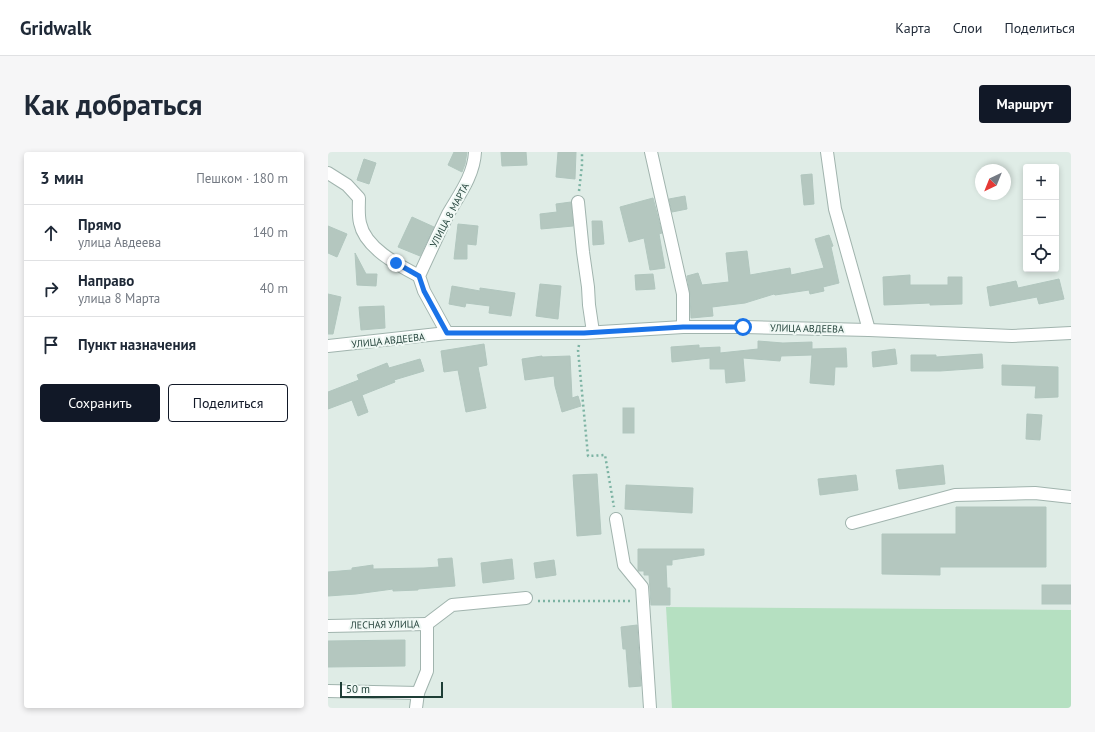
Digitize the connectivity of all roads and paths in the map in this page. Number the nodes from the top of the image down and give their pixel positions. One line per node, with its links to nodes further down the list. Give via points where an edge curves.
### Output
1 (476, 152): 7 (street, УЛИЦА 8 МАРТА, via 468,179 448,214)
2 (582, 152): 6 (path)
3 (651, 152): 8 (street, via 683,294)
4 (827, 152): 9 (street, via 835,209)
5 (328, 173): 7 (street, via 347,185 359,198 360,224 373,245 382,254)
6 (578, 202): 10 (street, via 588,287)
7 (419, 276): 11 (street, via 424,291)
8 (683, 327): 9 (street, УЛИЦА АВДЕЕВА); 10 (street, УЛИЦА АВДЕЕВА)
9 (869, 330): 12 (street, УЛИЦА АВДЕЕВА, via 1012,336)
10 (588, 332): 11 (street, УЛИЦА АВДЕЕВА); 15 (path, via 578,350 588,456 605,455)
11 (447, 333): 13 (street, УЛИЦА АВДЕЕВА)
12 (1071, 333)
13 (328, 346)
14 (1071, 497): 16 (street, via 1035,493 955,495)
15 (616, 519): 18 (street, via 624,566 642,587)
16 (852, 523)
17 (526, 598): 18 (path); 19 (street, via 452,605)
18 (643, 601): 24 (street)
19 (428, 624): 20 (street, ЛЕСНАЯ УЛИЦА); 22 (street, ЛЕСНАЯ УЛИЦА, via 427,671)
20 (328, 626)
21 (328, 691): 22 (street)
22 (418, 693): 23 (street, ЛЕСНАЯ УЛИЦА)
23 (416, 708)
24 (650, 708)

